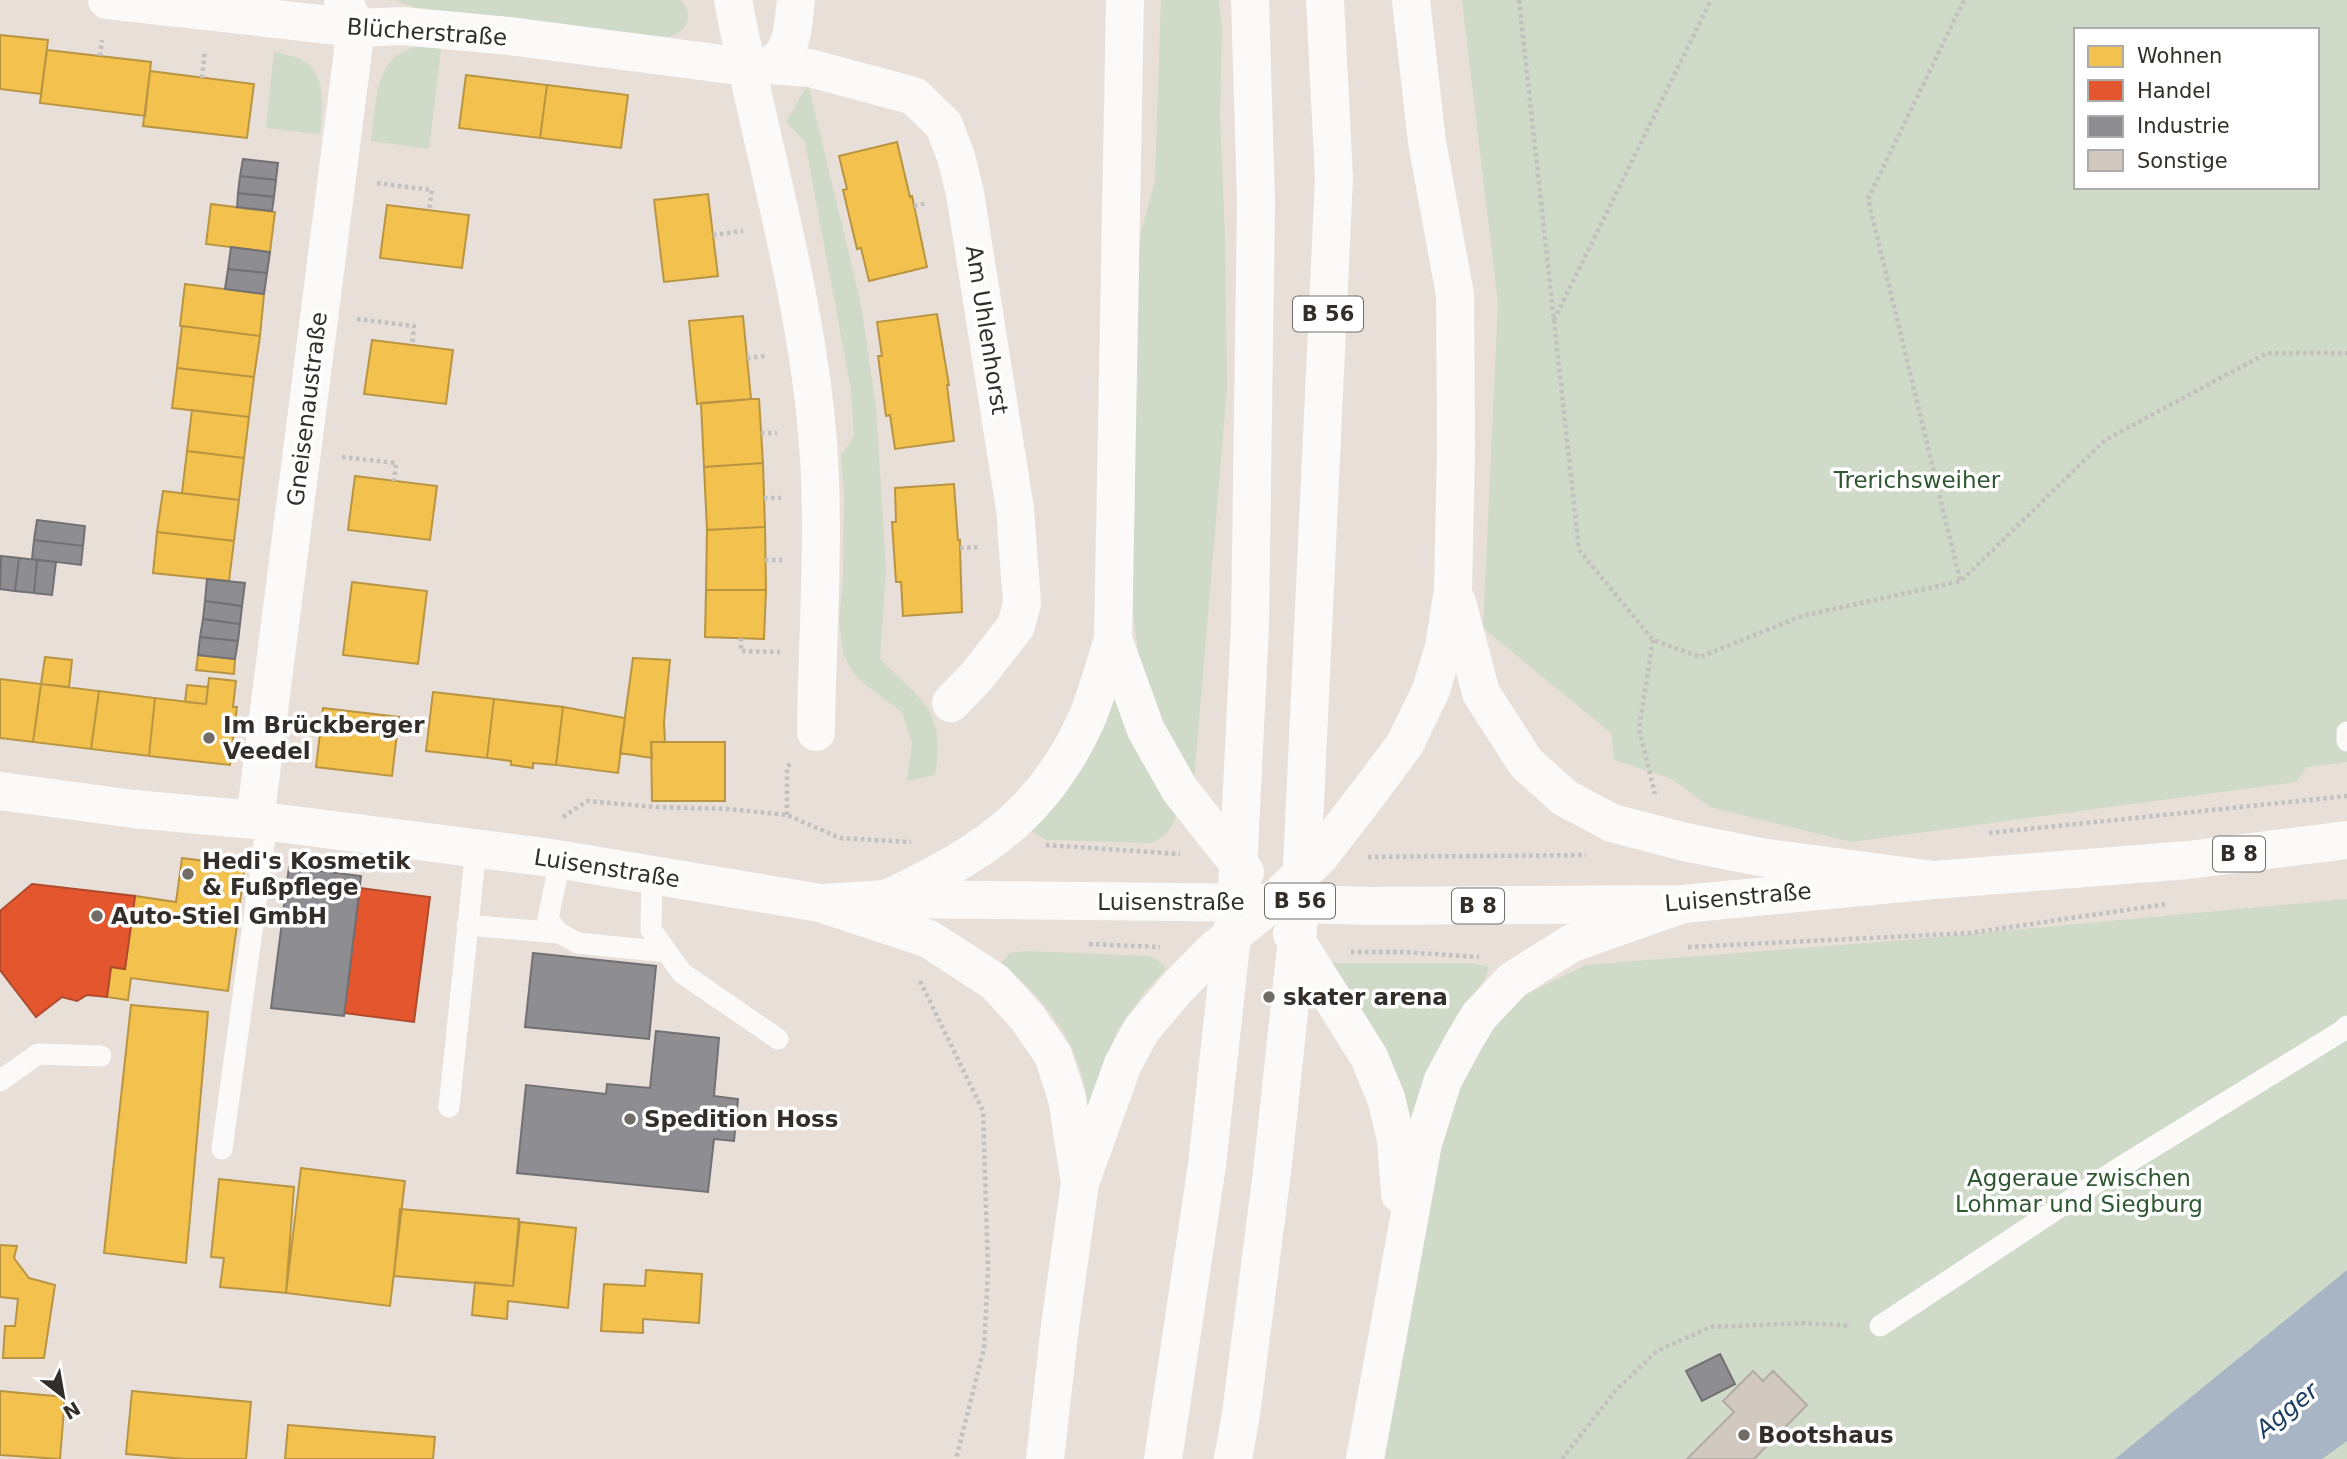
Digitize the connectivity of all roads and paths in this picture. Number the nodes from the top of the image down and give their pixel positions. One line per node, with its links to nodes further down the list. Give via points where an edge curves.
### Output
1 (107, 0): 11 (main road, Blücherstraße)
2 (733, 0): 12 (main road)
3 (796, 0): 12 (main road, via 791,40 782,56)
4 (1125, 0): 24 (main road)
5 (1250, 0): 59 (main road, B 56, via 1256,201 1250,626 1237,890 1207,1165)
6 (1325, 0): 60 (main road, B 56, via 1334,178 1300,910 1272,1172)
7 (1411, 0): 22 (main road, via 1427,142 1455,295)
8 (1519, 0): 16 (path)
9 (1711, 0): 16 (path)
10 (1964, 0): 21 (path, via 1868,199)
11 (349, 14): 12 (main road, Blücherstraße, via 402,26); 13 (main road, Gneisenaustraße)
12 (757, 66): 26 (main road, via 817,430 821,510); 27 (main road, Am Uhlenhorst, via 810,68 914,96 944,125 956,157 1015,509 1022,603 1016,626)
13 (337, 177): 14 (path, via 432,190); 15 (main road, Gneisenaustraße)
14 (429, 210)
15 (320, 314): 17 (path, via 414,326); 19 (main road, Gneisenaustraße)
16 (1554, 320): 25 (path, via 1579,550)
17 (412, 345)
18 (2347, 353): 21 (path, via 2267,353 2105,440)
19 (302, 452): 20 (path, via 396,463); 34 (main road, Gneisenaustraße)
20 (394, 481)
21 (1961, 581): 25 (path, via 1802,616 1700,657)
22 (1453, 590): 39 (main road, via 1481,693 1526,763 1565,798 1612,823 1685,842); 42 (main road, via 1431,690 1405,744 1319,857)
23 (741, 638): 26 (path, via 741,651)
24 (1113, 639): 40 (main road, via 1083,726 1065,760 1029,808 992,841 940,874); 42 (main road, via 1146,730 1180,790)
25 (1653, 640): 32 (path, via 1639,729)
26 (817, 652): 28 (main road)
27 (951, 703)
28 (816, 732): 33 (path, via 787,767 787,815 587,801)
29 (2347, 732): 30 (lane)
30 (2347, 741)
31 (0, 792): 34 (main road, Luisenstraße)
32 (1659, 806)
33 (563, 817)
34 (261, 821): 36 (main road, Luisenstraße); 53 (lane)
35 (2347, 840): 39 (main road, Luisenstraße / B 8, via 2188,860)
36 (476, 849): 37 (main road, Luisenstraße); 44 (lane)
37 (560, 860): 38 (main road, Luisenstraße); 45 (lane, via 548,919)
38 (652, 875): 41 (main road, Luisenstraße); 47 (lane, via 651,930)
39 (1934, 880): 43 (main road, Luisenstraße / B 8)
40 (887, 899): 41 (main road, Luisenstraße); 42 (main road, Luisenstraße)
41 (820, 903): 46 (main road)
42 (1272, 903): 43 (main road, Luisenstraße / B 8); 54 (main road, via 1214,950 1142,1030 1123,1064); 55 (main road, via 1369,1057 1386,1098 1396,1139)
43 (1684, 904): 55 (main road, via 1572,943 1513,980 1479,1016 1443,1080 1423,1143)
44 (467, 925): 45 (lane); 52 (lane)
45 (559, 933): 47 (lane, via 579,943)
46 (929, 939): 54 (main road, via 995,982 1053,1055 1067,1098); 57 (path, via 917,972 983,1111 988,1270 984,1348)
47 (667, 952): 49 (lane, via 682,973)
48 (2347, 1026): 56 (lane, via 2119,1168)
49 (778, 1039)
50 (101, 1056): 51 (lane, via 38,1054)
51 (0, 1081)
52 (449, 1107)
53 (222, 1149)
54 (1080, 1183): 58 (main road)
55 (1404, 1245): 61 (main road)
56 (1880, 1326): 62 (path, via 1711,1327 1657,1351 1616,1390)
57 (956, 1459)
58 (1045, 1459)
59 (1163, 1459)
60 (1233, 1459)
61 (1365, 1459)
62 (1562, 1459)

